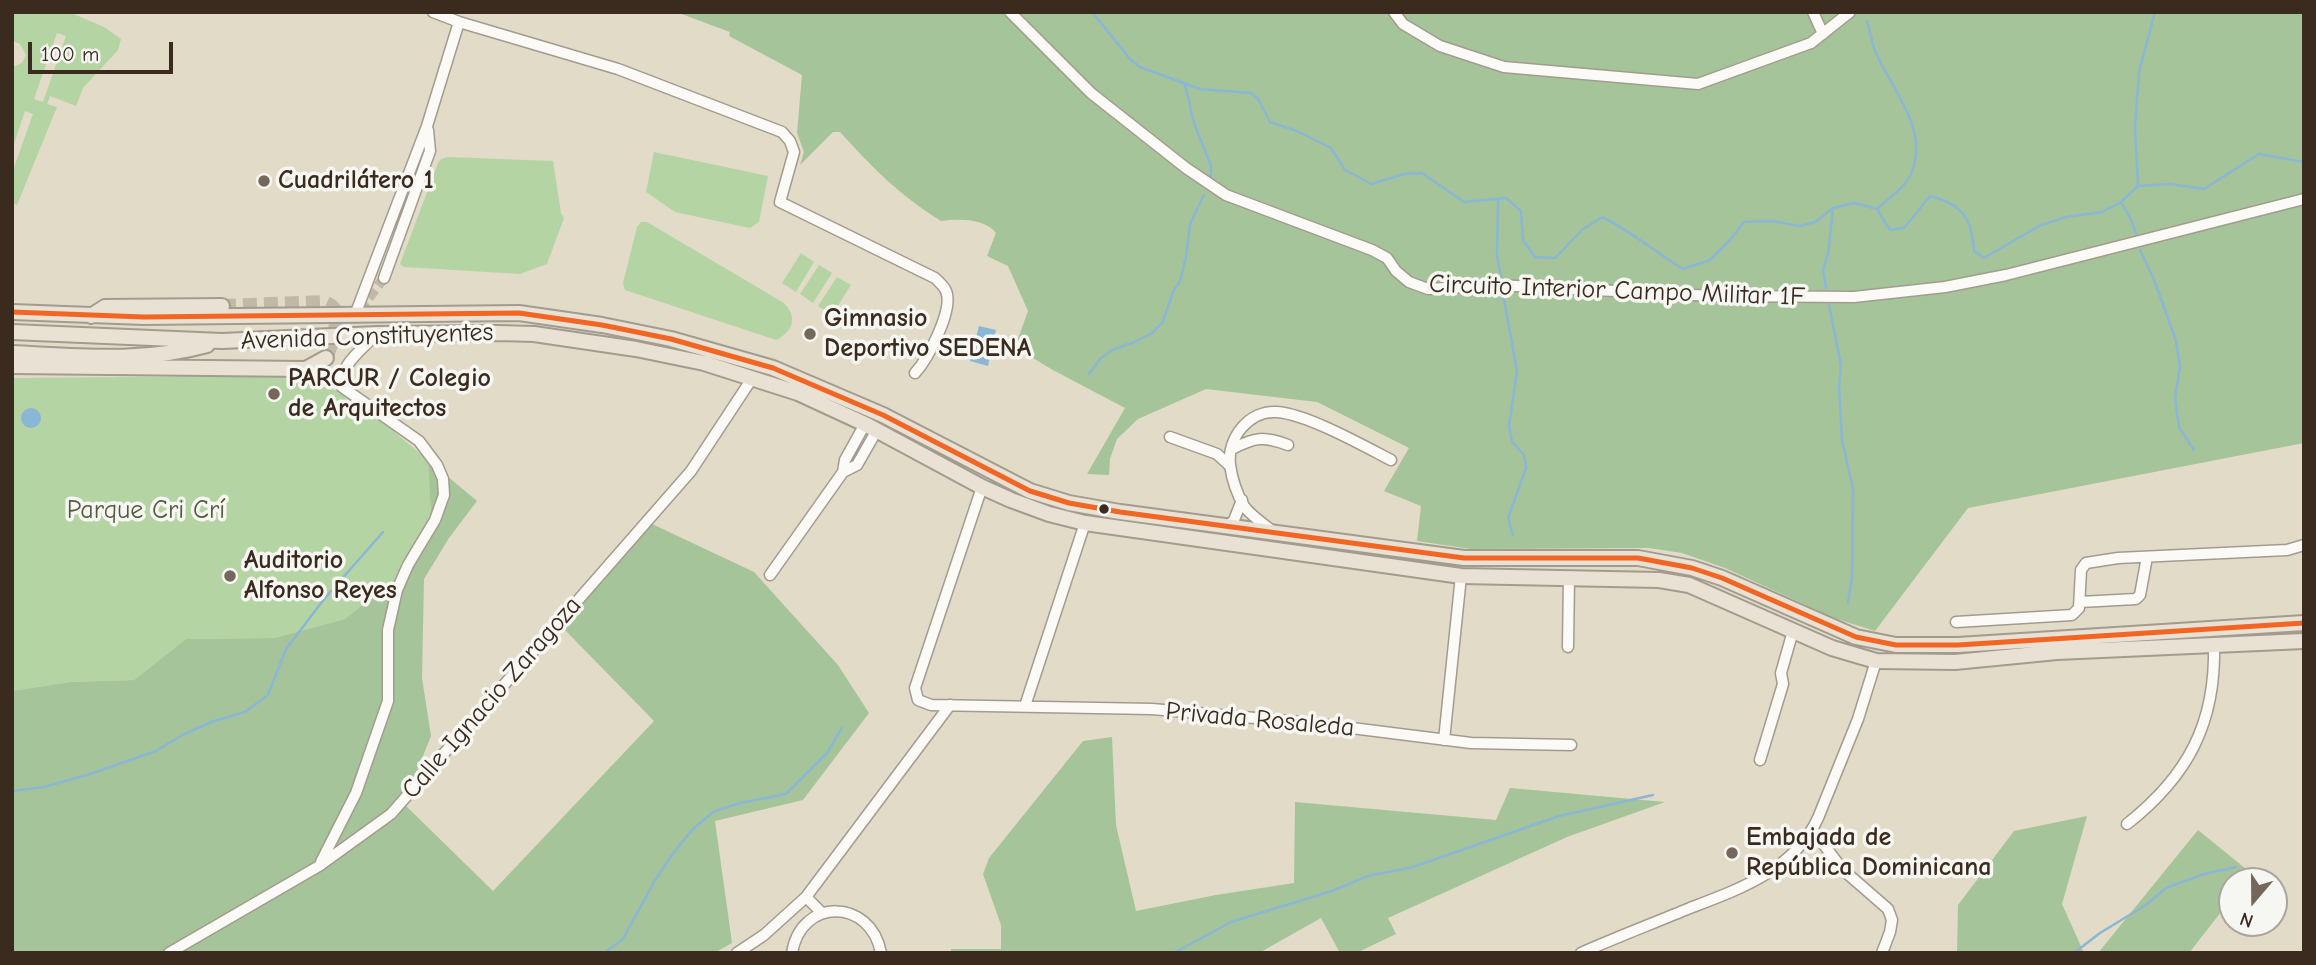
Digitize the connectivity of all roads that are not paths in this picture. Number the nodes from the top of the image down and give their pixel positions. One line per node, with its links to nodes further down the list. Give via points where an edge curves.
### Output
1 (433, 12): 6 (street)
2 (1010, 12): 9 (street, Circuito Interior Campo Militar 1F, via 1091,93 1226,195 1372,250 1387,258 1409,282 1428,289 1496,285 1714,296 1900,293 2006,275)
3 (1394, 12): 7 (street, via 1419,36 1504,67 1698,84 1811,43)
4 (1813, 12): 7 (street)
5 (1850, 12): 7 (street)
6 (459, 22): 8 (street); 21 (street, via 618,69 782,132 794,152 780,202 935,278 945,289 948,300 941,324 925,363)
7 (1823, 34)
8 (427, 125): 10 (street, via 430,151); 13 (street)
9 (2304, 199)
10 (384, 278)
11 (222, 306): 14 (highway, via 106,307)
12 (12, 312): 14 (highway, Avenida Constituyentes)
13 (355, 315): 14 (highway, Avenida Constituyentes); 32 (highway, Avenida Constituyentes, via 519,313 671,338 731,354 826,389 1051,499)
14 (91, 316)
15 (12, 332): 17 (highway, Avenida Constituyentes)
16 (376, 334): 17 (highway, Avenida Constituyentes); 22 (highway, Avenida Constituyentes, via 534,334 636,349); 54 (street, via 342,371 342,387 419,441 438,465 444,495 397,590 388,630 388,701 356,793)
17 (222, 341): 18 (highway, via 181,352 117,358)
18 (12, 353)
19 (326, 358): 20 (highway, via 306,369)
20 (12, 366)
21 (915, 373)
22 (753, 377): 23 (highway, Avenida Constituyentes); 54 (street, Calle Ignacio Zaragoza, via 691,471 391,814)
23 (871, 427): 29 (highway, Avenida Constituyentes); 36 (street)
24 (1170, 437): 28 (street, via 1217,454)
25 (1288, 445): 26 (street, via 1258,438)
26 (1231, 449): 27 (street, via 1249,420 1280,412); 28 (street)
27 (1391, 460)
28 (1230, 466): 30 (street)
29 (982, 487): 31 (highway, Avenida Constituyentes, via 1049,514); 47 (street, Privada Rosaleda, via 915,688 918,701)
30 (1241, 500): 32 (street); 33 (street)
31 (1086, 523): 37 (highway, Avenida Constituyentes); 48 (street)
32 (1228, 527): 33 (highway, Avenida Constituyentes)
33 (1276, 533): 41 (highway, Avenida Constituyentes, via 1464,558 1664,562 1722,578 1856,637 1896,645)
34 (2304, 545): 35 (street, via 2287,550)
35 (2147, 557): 39 (street, via 2136,599); 39 (street, via 2086,563 2081,570)
36 (770, 575)
37 (1461, 576): 38 (highway, Avenida Constituyentes); 49 (street)
38 (1569, 578): 42 (highway, Avenida Constituyentes, via 1630,578 1689,585); 45 (street)
39 (2080, 602): 40 (street, via 2072,615)
40 (1956, 622)
41 (2304, 623)
42 (1793, 631): 46 (highway, Avenida Constituyentes); 51 (street)
43 (2304, 641): 44 (highway, Avenida Constituyentes)
44 (2214, 645): 46 (highway, Avenida Constituyentes, via 1955,662); 52 (street, via 2210,704 2198,740 2177,776)
45 (1568, 647)
46 (1876, 660): 53 (street, via 1858,719)
47 (950, 705): 48 (street, Privada Rosaleda); 55 (street)
48 (1025, 706): 49 (street, Privada Rosaleda, via 1152,709)
49 (1444, 740): 50 (street, Privada Rosaleda)
50 (1570, 745)
51 (1760, 760)
52 (2127, 824)
53 (1813, 830): 61 (street, via 1788,859 1749,884); 62 (street, via 1842,869 1888,909 1891,932)
54 (319, 866): 57 (street, Calle Ignacio Zaragoza)
55 (806, 897): 56 (street); 58 (street)
56 (822, 913): 59 (street, via 800,930); 60 (street, via 850,913 862,919 879,941)
57 (169, 953)
58 (737, 953)
59 (792, 953)
60 (881, 953)
61 (1581, 953)
62 (1882, 953)

